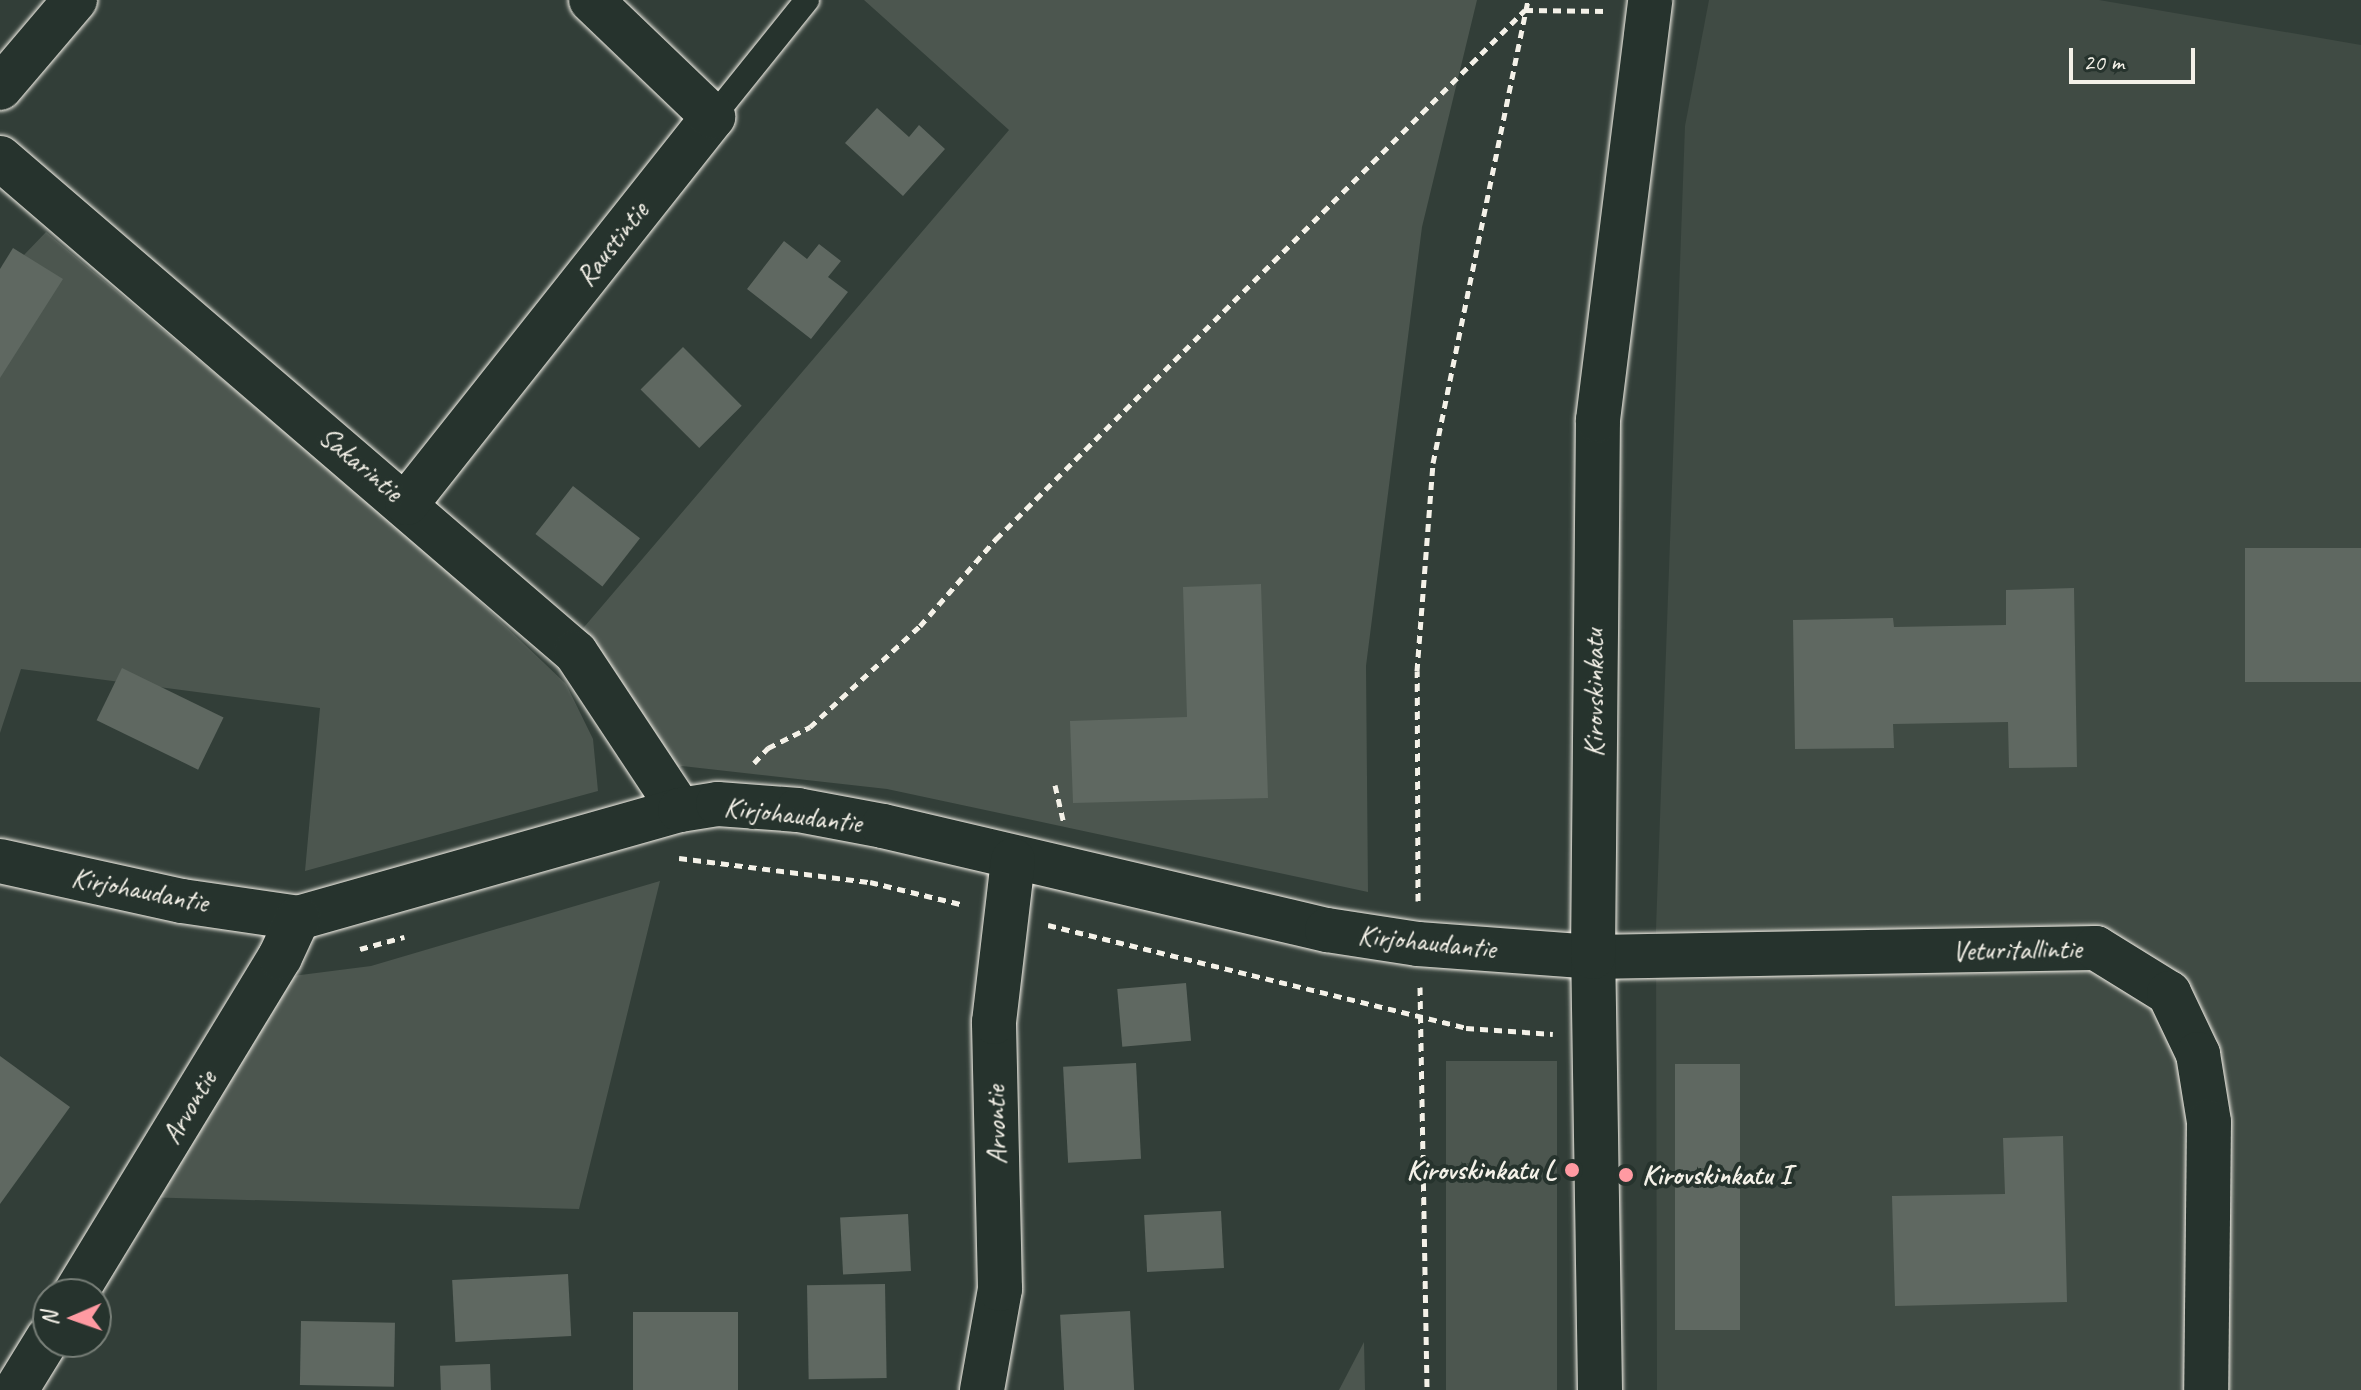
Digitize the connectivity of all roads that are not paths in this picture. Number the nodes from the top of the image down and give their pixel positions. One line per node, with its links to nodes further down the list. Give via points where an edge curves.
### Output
1 (75, 0): 5 (street)
2 (591, 0): 6 (street)
3 (807, 0): 6 (lane)
4 (1649, 5): 13 (street, Kirovskinkatu, via 1598,420)
5 (0, 88)
6 (713, 117): 8 (street, Raustintie)
7 (0, 158): 8 (street, Sakarintie)
8 (407, 503): 9 (street, Sakarintie, via 576,653)
9 (696, 807): 10 (street, Kirjohaudantie, via 798,810); 12 (street, Kirjohaudantie)
10 (1013, 860): 13 (street, Kirjohaudantie, via 1327,930 1418,944); 17 (street, Arvontie, via 994,1022 1000,1289)
11 (0, 861): 12 (street, Kirjohaudantie, via 182,901)
12 (298, 918): 14 (street, Arvontie, via 280,957)
13 (1593, 957): 18 (street, Kirovskinkatu); 19 (street, Veturitallintie, via 2096,948 2169,993 2198,1054 2209,1122)
14 (85, 1278)
15 (36, 1358): 16 (street)
16 (16, 1390)
17 (982, 1390)
18 (1600, 1390)
19 (2206, 1390)

